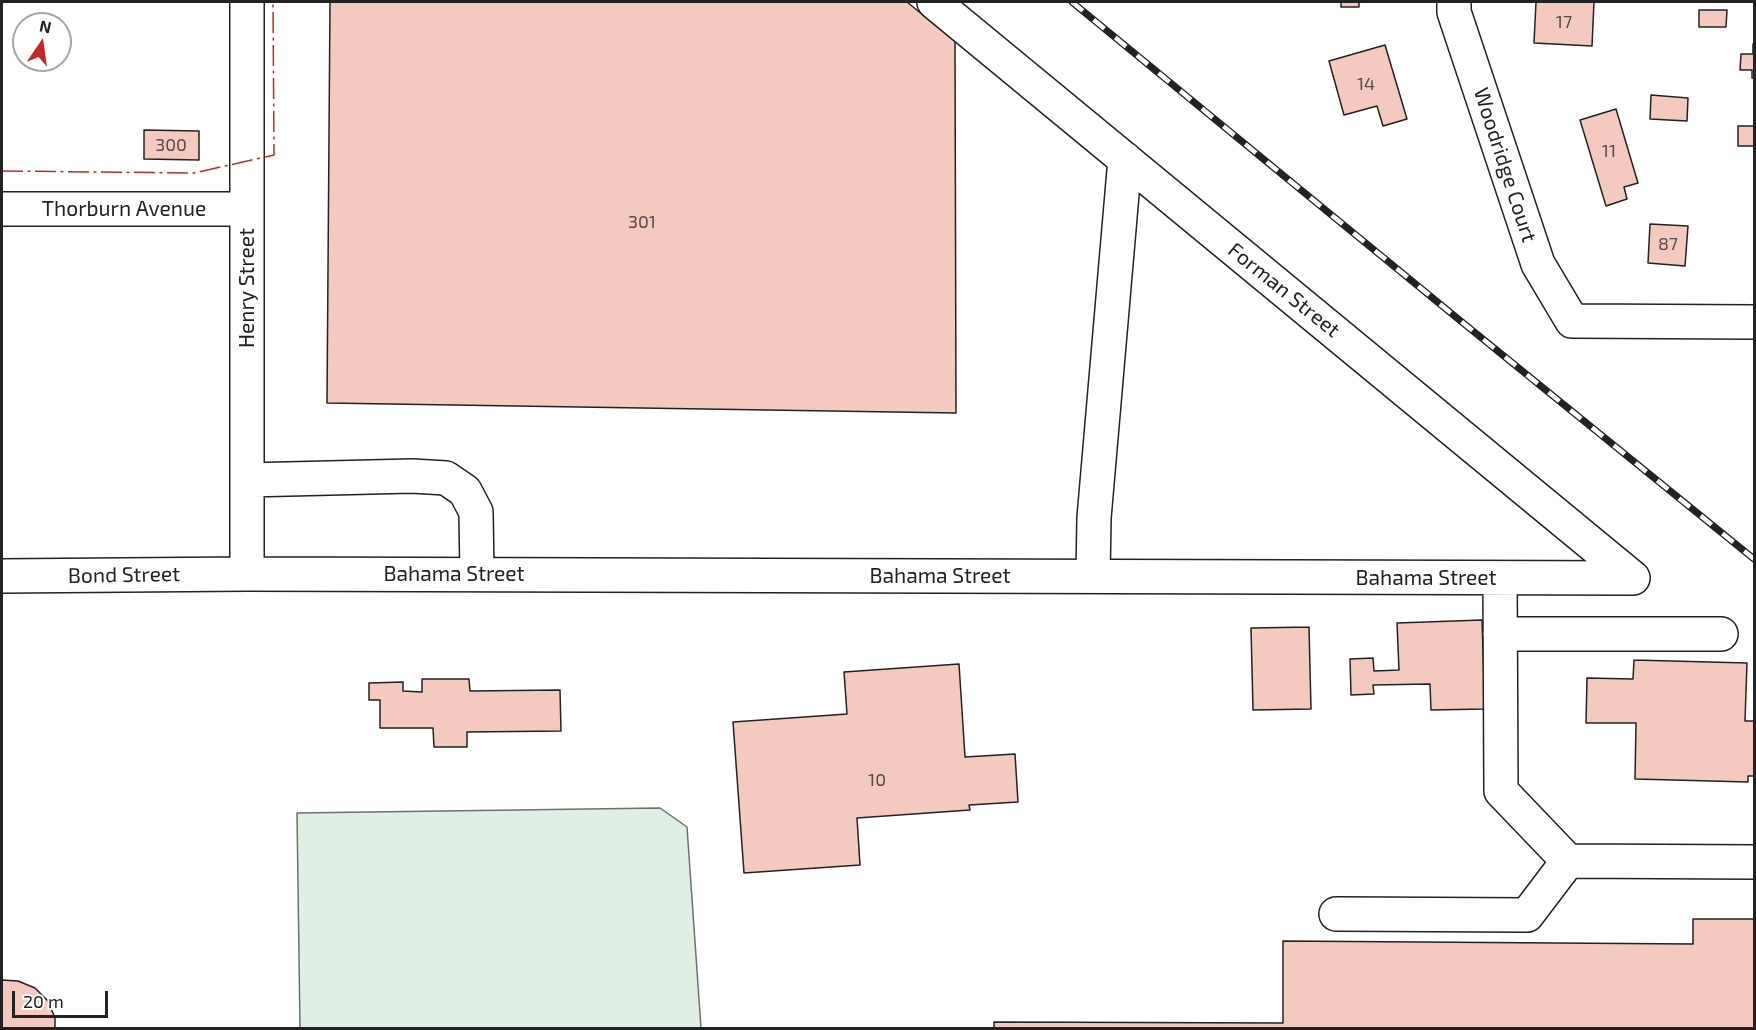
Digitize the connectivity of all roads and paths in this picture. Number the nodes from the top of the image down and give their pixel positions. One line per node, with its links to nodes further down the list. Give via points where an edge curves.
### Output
1 (247, 2): 6 (street, Henry Street)
2 (934, 2): 4 (street, Forman Street)
3 (1454, 2): 7 (street, Woodridge Court, via 1454,12 1538,264 1572,321)
4 (1125, 159): 12 (street, via 1095,506); 14 (street, Forman Street)
5 (2, 209): 6 (street, Thorburn Avenue)
6 (248, 209): 8 (street, Henry Street)
7 (1755, 322)
8 (247, 480): 9 (street, Henry Street); 10 (street, via 446,478 465,491 476,512)
9 (247, 574): 10 (street, Bahama Street); 11 (street, Bond Street)
10 (477, 574): 12 (street, Bahama Street)
11 (2, 576)
12 (1093, 576): 13 (street, Bahama Street)
13 (1500, 578): 14 (street, Bahama Street); 15 (street)
14 (1633, 578)
15 (1500, 634): 16 (street); 17 (street, via 1501,791)
16 (1721, 634)
17 (1568, 861): 18 (street); 19 (street, via 1527,915)
18 (1755, 862)
19 (1336, 914)

